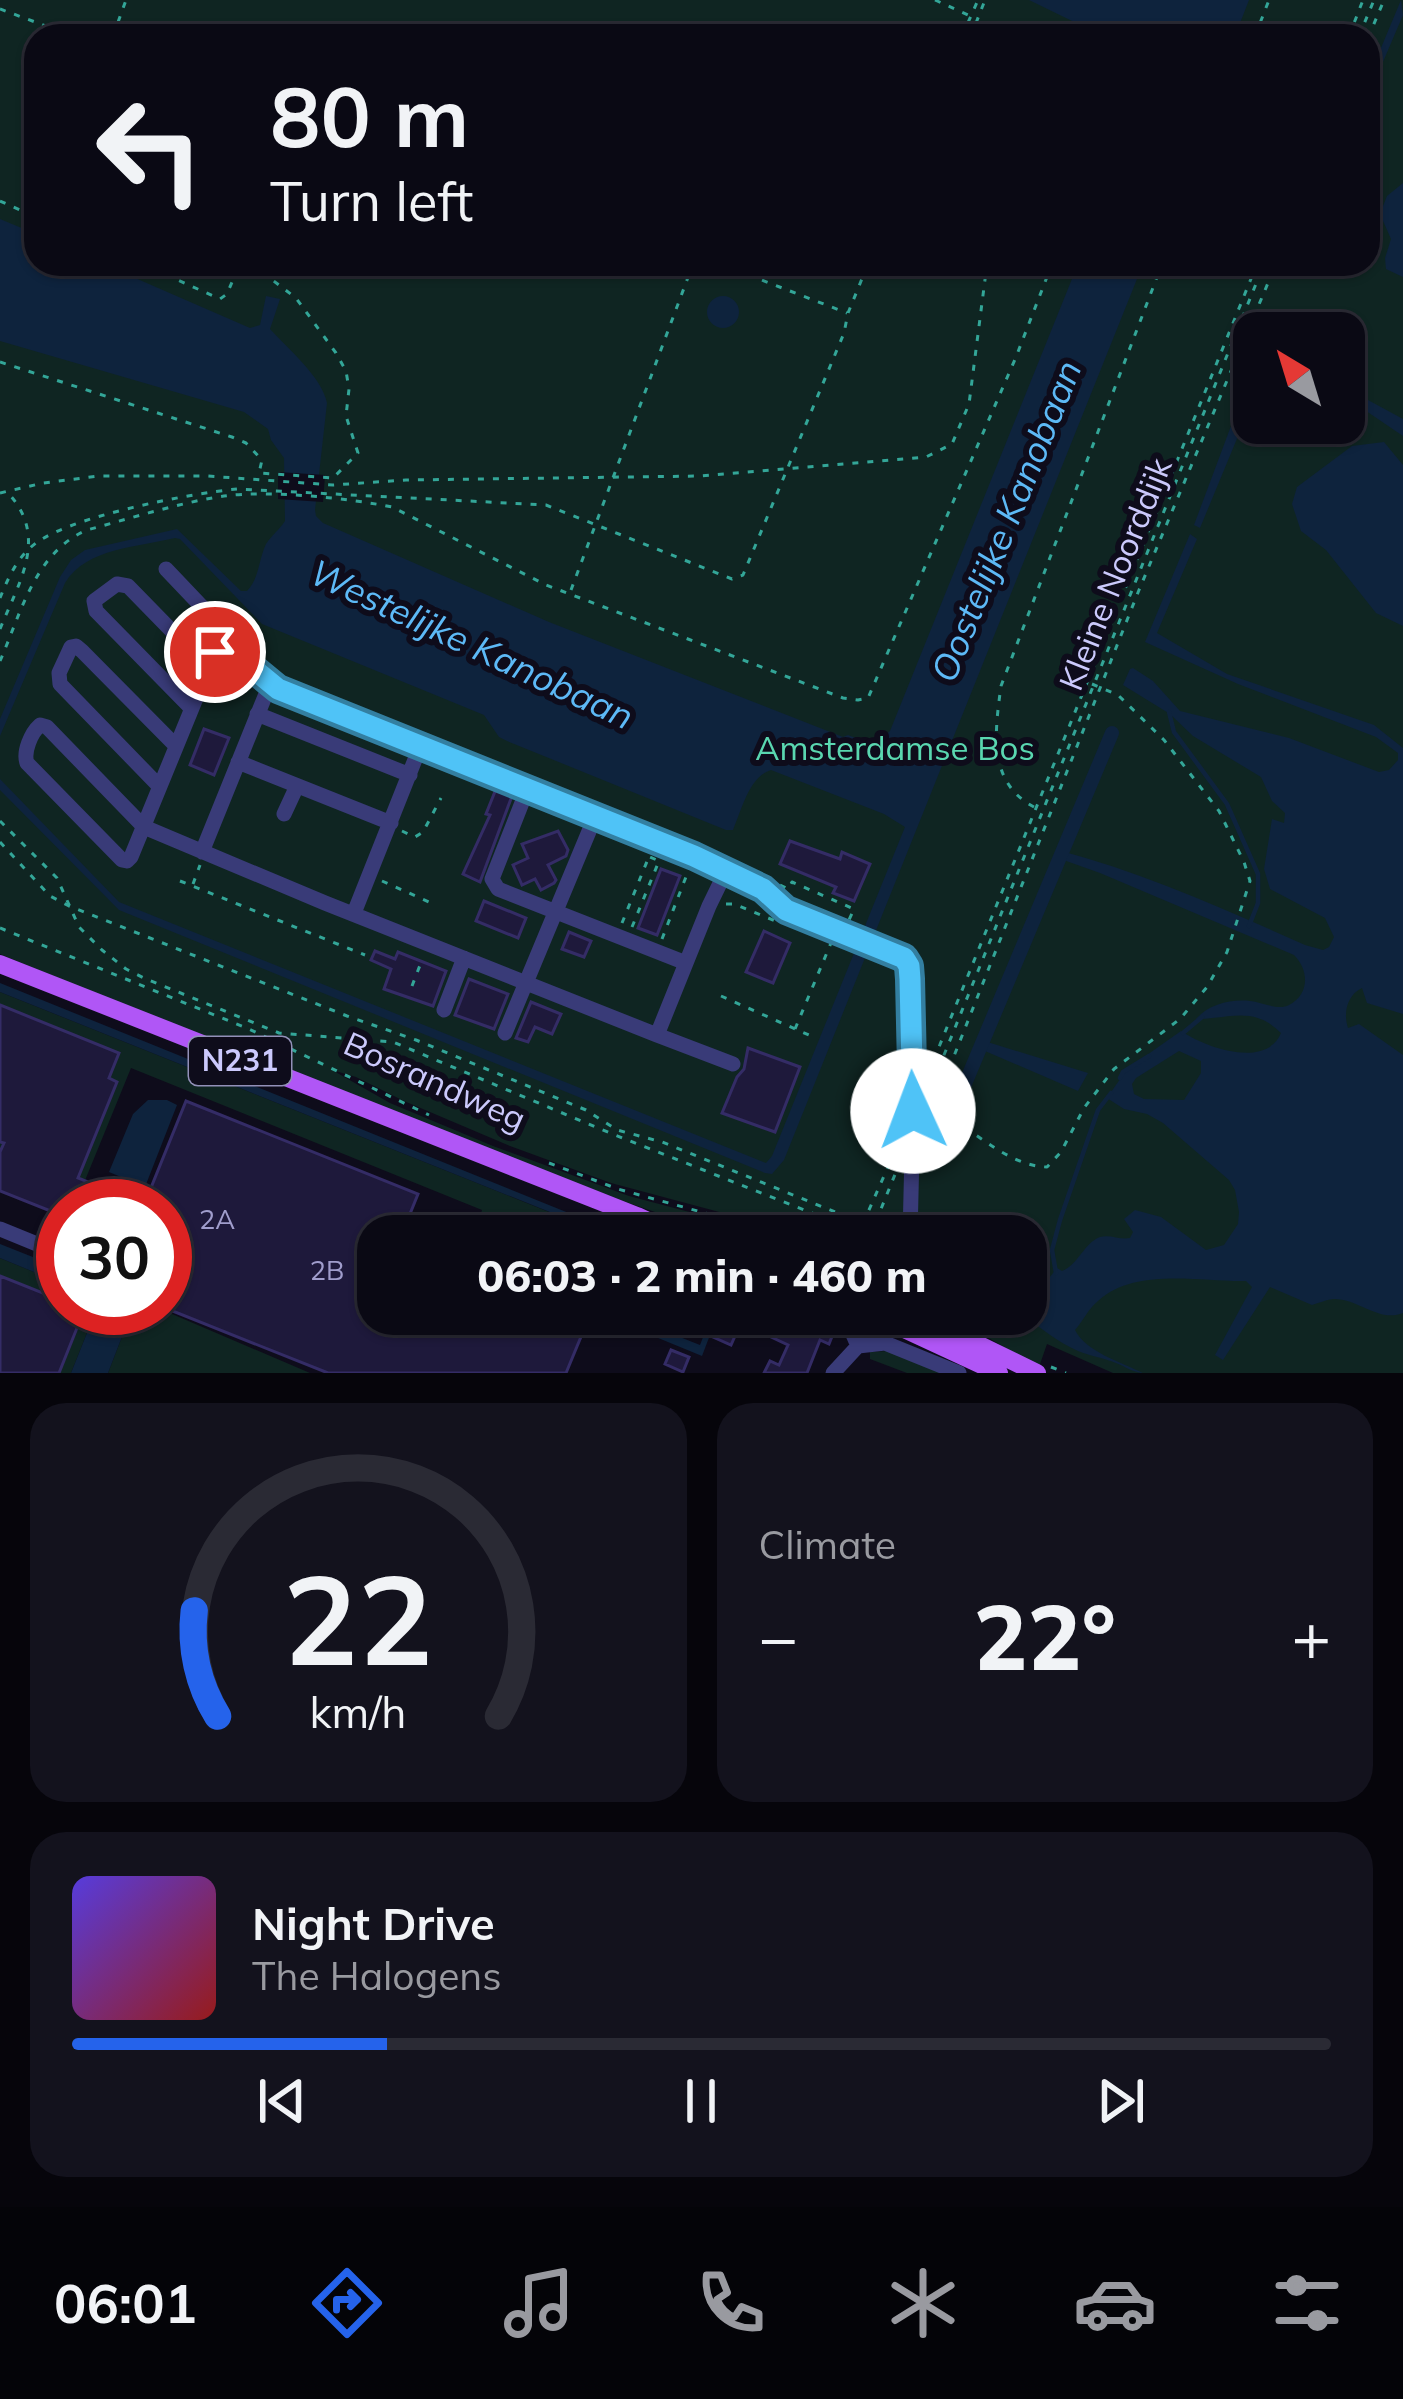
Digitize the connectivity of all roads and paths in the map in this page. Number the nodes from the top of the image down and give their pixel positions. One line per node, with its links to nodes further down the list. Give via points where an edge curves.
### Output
1 (935, 0): 4 (path)
2 (981, 0): 4 (path); 7 (path)
3 (0, 9): 5 (path)
4 (970, 16): 6 (path); 7 (path)
5 (41, 24)
6 (967, 24)
7 (975, 24)
8 (170, 276): 9 (path, via 220,298)
9 (235, 276)
10 (262, 276): 20 (path)
11 (272, 276): 20 (path)
12 (689, 276): 24 (path)
13 (751, 276): 21 (path)
14 (863, 276): 21 (path)
15 (985, 276): 23 (path, via 969,404 952,444 926,458)
16 (1047, 276): 35 (path, via 868,698 843,698)
17 (1157, 276): 53 (path, via 1000,686 1002,777)
18 (1259, 276): 41 (path)
19 (1271, 276): 42 (path, Kleine Noorddijk)
20 (271, 279): 26 (path, via 296,298 346,370 346,416 358,453 333,478)
21 (848, 313): 23 (path)
22 (0, 362): 25 (path, via 232,437 255,451)
23 (786, 470): 24 (path); 32 (path, via 743,574 732,579)
24 (616, 476): 27 (path); 32 (path)
25 (265, 477): 26 (path); 27 (path); 28 (path, via 99,476)
26 (323, 477): 27 (path)
27 (322, 484): 30 (path)
28 (3, 492): 33 (path, via 25,516)
29 (264, 492): 30 (path); 33 (path, via 178,497 56,531); 39 (path, via 74,536 44,563)
30 (321, 496): 31 (path)
31 (370, 500): 32 (path, via 546,505); 35 (path)
32 (596, 526): 35 (path)
33 (30, 547): 36 (path); 37 (path)
34 (166, 569): 38 (street, via 224,630)
35 (570, 592)
36 (0, 598)
37 (0, 629)
38 (211, 660): 40 (street, via 255,670); 43 (street); 43 (street, via 124,584 94,601)
39 (0, 661)
40 (270, 684): 44 (street); 46 (street)
41 (1092, 684): 42 (path); 53 (path)
42 (1102, 686): 90 (path, Kleine Noorddijk); 90 (path, via 1164,740 1219,811 1250,881 1232,937 1207,987 1114,1070 1047,1167 1001,1153)
43 (191, 708): 45 (street)
44 (257, 714): 47 (street); 48 (street)
45 (175, 746): 49 (street); 49 (street, via 71,647 60,684)
46 (421, 747): 48 (street); 51 (street)
47 (238, 762): 50 (street); 60 (street)
48 (410, 775): 57 (street)
49 (159, 786): 58 (street)
50 (297, 786): 54 (street); 57 (street)
51 (527, 790): 55 (street); 69 (street, via 493,884)
52 (441, 798): 57 (path, via 416,837)
53 (1042, 809): 90 (path, via 923,1106)
54 (284, 814)
55 (595, 817): 59 (street); 69 (street)
56 (0, 821): 92 (path, via 56,878 79,927 126,969 279,1033 393,1042)
57 (390, 824): 63 (street)
58 (144, 827): 58 (street, via 47,727 36,729 27,763 122,860); 60 (street)
59 (652, 849): 61 (street); 73 (path); 73 (path, via 658,861)
60 (202, 852): 65 (path); 70 (street)
61 (694, 856): 62 (street); 76 (path)
62 (726, 871): 66 (street); 68 (street)
63 (369, 876): 67 (path); 70 (street)
64 (180, 881): 65 (path)
65 (192, 886): 77 (path)
66 (763, 889): 74 (street, via 786,910); 74 (path, via 792,882 854,909)
67 (429, 902)
68 (709, 906): 72 (path, via 734,904); 79 (street)
69 (557, 911): 73 (street); 81 (street)
70 (354, 913): 75 (street)
71 (0, 928): 91 (path, Bosrandweg, via 249,1030)
72 (793, 928)
73 (622, 938): 76 (street)
74 (856, 939): 85 (path, via 830,944); 98 (street, via 909,966)
75 (428, 944): 78 (street); 82 (path)
76 (657, 952): 79 (street)
77 (365, 955)
78 (464, 958): 81 (street); 84 (street)
79 (686, 963): 87 (street)
80 (0, 964): 95 (main road, Bosrandweg / N231)
81 (526, 983): 86 (street); 87 (street)
82 (412, 986)
83 (721, 997): 85 (path)
84 (444, 1010)
85 (795, 1030): 88 (path)
86 (505, 1033)
87 (657, 1035): 89 (street)
88 (811, 1036)
89 (733, 1064)
90 (933, 1108)
91 (440, 1120)
92 (610, 1133): 93 (path); 97 (path)
93 (606, 1140)
94 (538, 1159): 96 (path, Bosrandweg)
95 (634, 1215)
96 (712, 1215)
97 (817, 1215)
98 (911, 1215)
99 (0, 1229): 100 (street)
100 (36, 1244)
101 (853, 1335): 104 (street)
102 (920, 1335): 107 (main road)
103 (959, 1335): 108 (main road)
104 (858, 1346): 105 (street); 106 (street, via 885,1343)
105 (833, 1373)
106 (959, 1373)
107 (999, 1373)
108 (1036, 1373)

